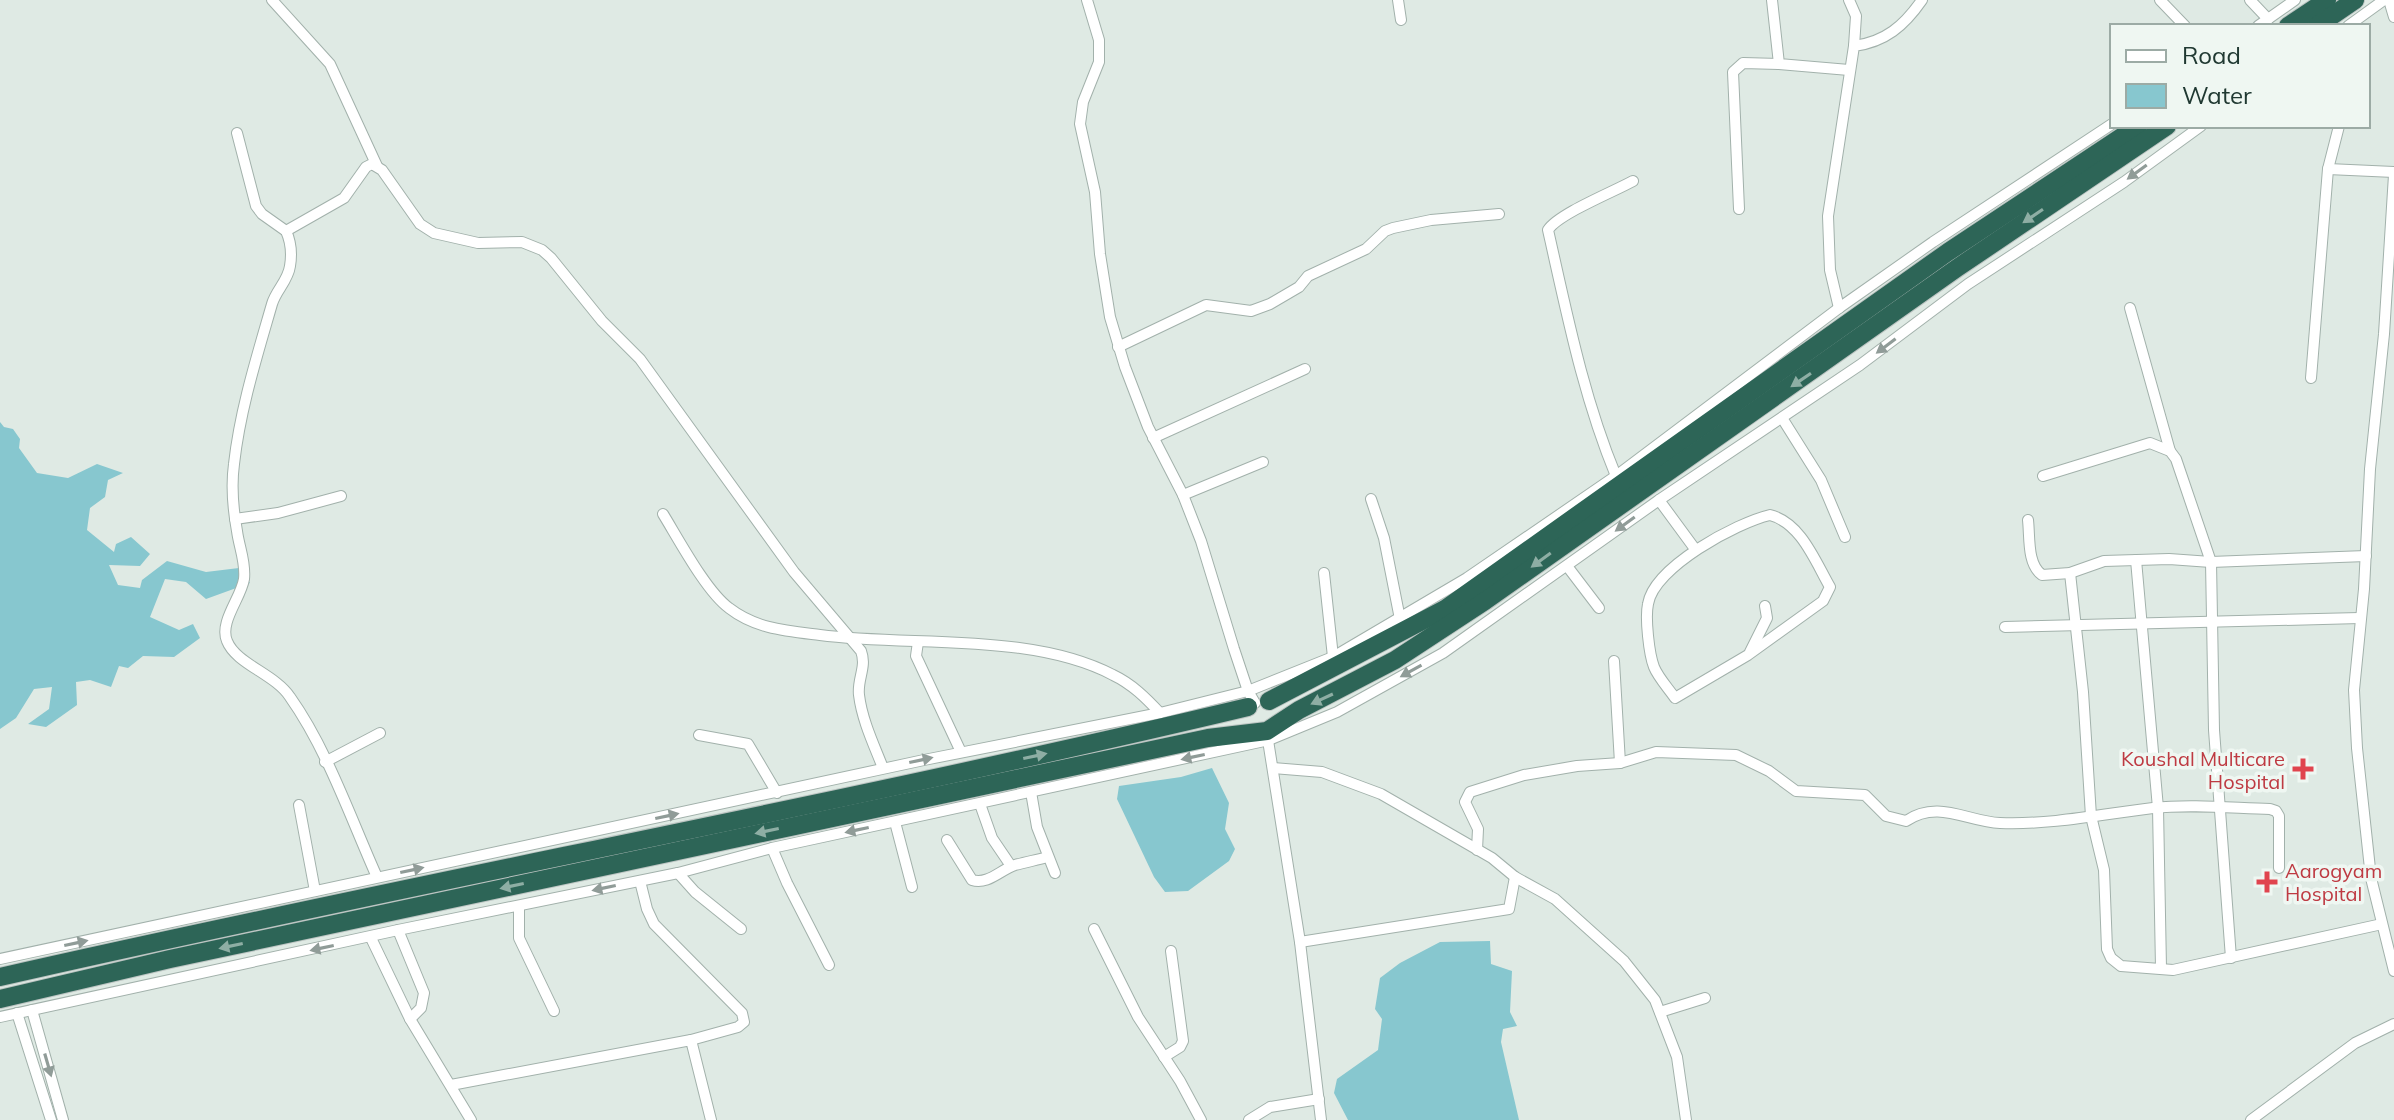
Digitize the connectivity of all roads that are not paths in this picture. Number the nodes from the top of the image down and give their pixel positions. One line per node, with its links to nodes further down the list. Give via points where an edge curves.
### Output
1 (272, 0): 30 (street, via 330,64)
2 (1087, 0): 41 (street, via 1099,40 1099,62 1080,124)
3 (1398, 0): 15 (street)
4 (1772, 0): 22 (street)
5 (1849, 0): 21 (street, via 1856,16)
6 (1922, 0): 21 (street, via 1892,34)
7 (2160, 0): 16 (street)
8 (2250, 0): 14 (street)
9 (2295, 0): 14 (street)
10 (2327, 0): 18 (highway)
11 (2355, 0): 19 (highway)
12 (2386, 0): 13 (street); 20 (street)
13 (2394, 17)
14 (2268, 19): 17 (street)
15 (1401, 20)
16 (2183, 24)
17 (2261, 24)
18 (2291, 24)
19 (2320, 24)
20 (2351, 24)
21 (1854, 46): 23 (street)
22 (1779, 64): 23 (street); 34 (street, via 1743,63 1733,72)
23 (1849, 70): 39 (street, via 1828,216 1830,270)
24 (2110, 126): 37 (street)
25 (2135, 128): 37 (highway)
26 (2164, 128): 37 (highway, one-way to 37)
27 (2198, 128): 44 (street, one-way to 44)
28 (2338, 128): 31 (street)
29 (237, 133): 36 (street, via 256,206)
30 (377, 166): 36 (street, via 366,167 335,205); 73 (street, via 420,224 434,233 478,243 522,242 551,258 640,359 794,572)
31 (2328, 169): 32 (street); 43 (street)
32 (2394, 174): 59 (street)
33 (1633, 181): 48 (street, via 1548,230 1576,360)
34 (1739, 209)
35 (1499, 214): 41 (street, via 1393,228 1270,304 1251,311 1206,305)
36 (286, 231): 55 (street, via 290,270 274,299 241,416 233,466)
37 (1946, 254): 38 (highway)
38 (1923, 271): 39 (street); 78 (highway, via 1445,609); 80 (highway, one-way to 80, via 1817,369 1485,601 1395,660)
39 (1839, 308): 48 (street)
40 (2130, 308): 46 (street)
41 (1118, 347): 45 (street)
42 (1305, 369): 45 (street)
43 (2311, 378)
44 (1782, 418): 53 (street); 57 (street, via 1826,491)
45 (1153, 438): 50 (street)
46 (2170, 451): 49 (street, via 2150,443); 61 (street)
47 (1263, 462): 50 (street)
48 (1616, 476): 68 (street)
49 (2043, 476)
50 (1183, 495): 78 (street)
51 (341, 496): 55 (street)
52 (1371, 499): 68 (street)
53 (1659, 500): 58 (street); 62 (street, one-way to 62)
54 (663, 514): 73 (street, via 728,608 769,629)
55 (235, 519): 84 (street, via 244,580 225,637 238,655 283,686)
56 (2028, 520): 64 (street, via 2035,570 2042,575)
57 (1845, 537)
58 (1695, 549): 75 (street, via 1653,589 1647,605 1654,667 1675,698); 75 (street, via 1754,518 1779,517 1789,522 1830,587 1823,601)
59 (2366, 556): 61 (street); 67 (street)
60 (2136, 560): 61 (street); 64 (street, via 2104,561); 70 (street)
61 (2211, 562): 69 (street)
62 (1567, 566): 66 (street); 80 (street, one-way to 80, via 1443,653 1337,712)
63 (1324, 573): 76 (street)
64 (2070, 573): 71 (street)
65 (1765, 606): 75 (street, via 1767,618)
66 (1599, 608)
67 (2360, 618): 69 (street); 110 (street, via 2354,690 2357,748 2371,878)
68 (1400, 619): 76 (street)
69 (2212, 620): 70 (street); 92 (street)
70 (2142, 624): 71 (street); 93 (street)
71 (2076, 626): 72 (street); 94 (street)
72 (2005, 627)
73 (853, 639): 74 (street); 86 (street, via 865,666 858,693)
74 (918, 642): 79 (street, via 1005,647 1088,663 1139,691); 83 (street, via 916,656)
75 (1748, 655)
76 (1333, 657): 78 (street)
77 (1614, 661): 85 (street)
78 (1255, 701): 79 (street); 80 (highway, via 1247,719); 80 (highway, via 1276,709); 122 (highway, one-way to 78, via 1123,737)
79 (1160, 713): 83 (street)
80 (1267, 731): 87 (street); 88 (street, one-way to 88); 124 (highway, one-way to 124, via 1208,738 560,875)
81 (380, 733): 84 (street)
82 (699, 735): 89 (street, via 748,744)
83 (961, 752): 86 (street, one-way to 83)
84 (325, 762): 104 (street)
85 (1620, 763): 94 (street, via 1656,752 1736,755 1796,791 1865,795 1886,816 1906,821 1919,812 1963,813 2001,823); 98 (street, via 1524,775 1470,792 1465,802 1478,829)
86 (883, 768): 89 (street)
87 (1273, 768): 98 (street, via 1322,772 1381,794); 115 (street)
88 (1031, 792): 90 (street); 99 (street)
89 (777, 793): 104 (street, one-way to 89)
90 (980, 804): 95 (street); 100 (street, via 992,838)
91 (299, 805): 108 (street)
92 (2220, 807): 93 (street); 101 (street, via 2276,811); 117 (street)
93 (2158, 808): 94 (street); 120 (street)
94 (2091, 816): 120 (street, via 2104,870 2111,958 2121,966)
95 (895, 822): 97 (street, one-way to 97); 107 (street)
96 (947, 840): 100 (street, via 972,880 982,882)
97 (772, 848): 102 (street); 119 (street)
98 (1477, 850): 105 (street)
99 (1048, 857): 100 (street); 103 (street)
100 (1011, 866)
101 (2279, 868)
102 (678, 873): 106 (street); 111 (street)
103 (1055, 873)
104 (377, 877): 108 (street)
105 (1515, 877): 115 (street, via 1509,909); 127 (street, via 1555,899 1624,961)
106 (640, 881): 109 (street, one-way to 109); 132 (street, via 654,924 742,1013 744,1022 738,1027)
107 (912, 887)
108 (315, 891): 118 (street, one-way to 108)
109 (519, 906): 113 (street); 126 (street, via 519,938)
110 (2382, 924): 117 (street); 121 (street)
111 (741, 929)
112 (1094, 929): 133 (street)
113 (398, 930): 114 (street); 130 (street, via 424,993 421,1008)
114 (371, 938): 125 (street, one-way to 125); 130 (street)
115 (1300, 942): 135 (street)
116 (1171, 951): 133 (street, via 1183,1041)
117 (2231, 958): 120 (street)
118 (0, 959)
119 (829, 965)
120 (2161, 968)
121 (2394, 971)
122 (0, 977)
123 (1705, 998): 127 (street)
124 (0, 999)
125 (32, 1010): 128 (street); 137 (street, one-way to 137)
126 (554, 1011)
127 (1660, 1012): 143 (street, via 1677,1057)
128 (17, 1013): 129 (street); 136 (street)
129 (0, 1017)
130 (410, 1019): 134 (street)
131 (2394, 1024): 144 (street, via 2355,1043)
132 (691, 1040): 134 (street); 139 (street)
133 (1164, 1057): 140 (street)
134 (451, 1085): 138 (street)
135 (1319, 1099): 141 (street, via 1270,1107); 142 (street)
136 (51, 1120)
137 (63, 1120)
138 (471, 1120)
139 (711, 1120)
140 (1201, 1120)
141 (1249, 1120)
142 (1321, 1120)
143 (1686, 1120)
144 (2251, 1120)

